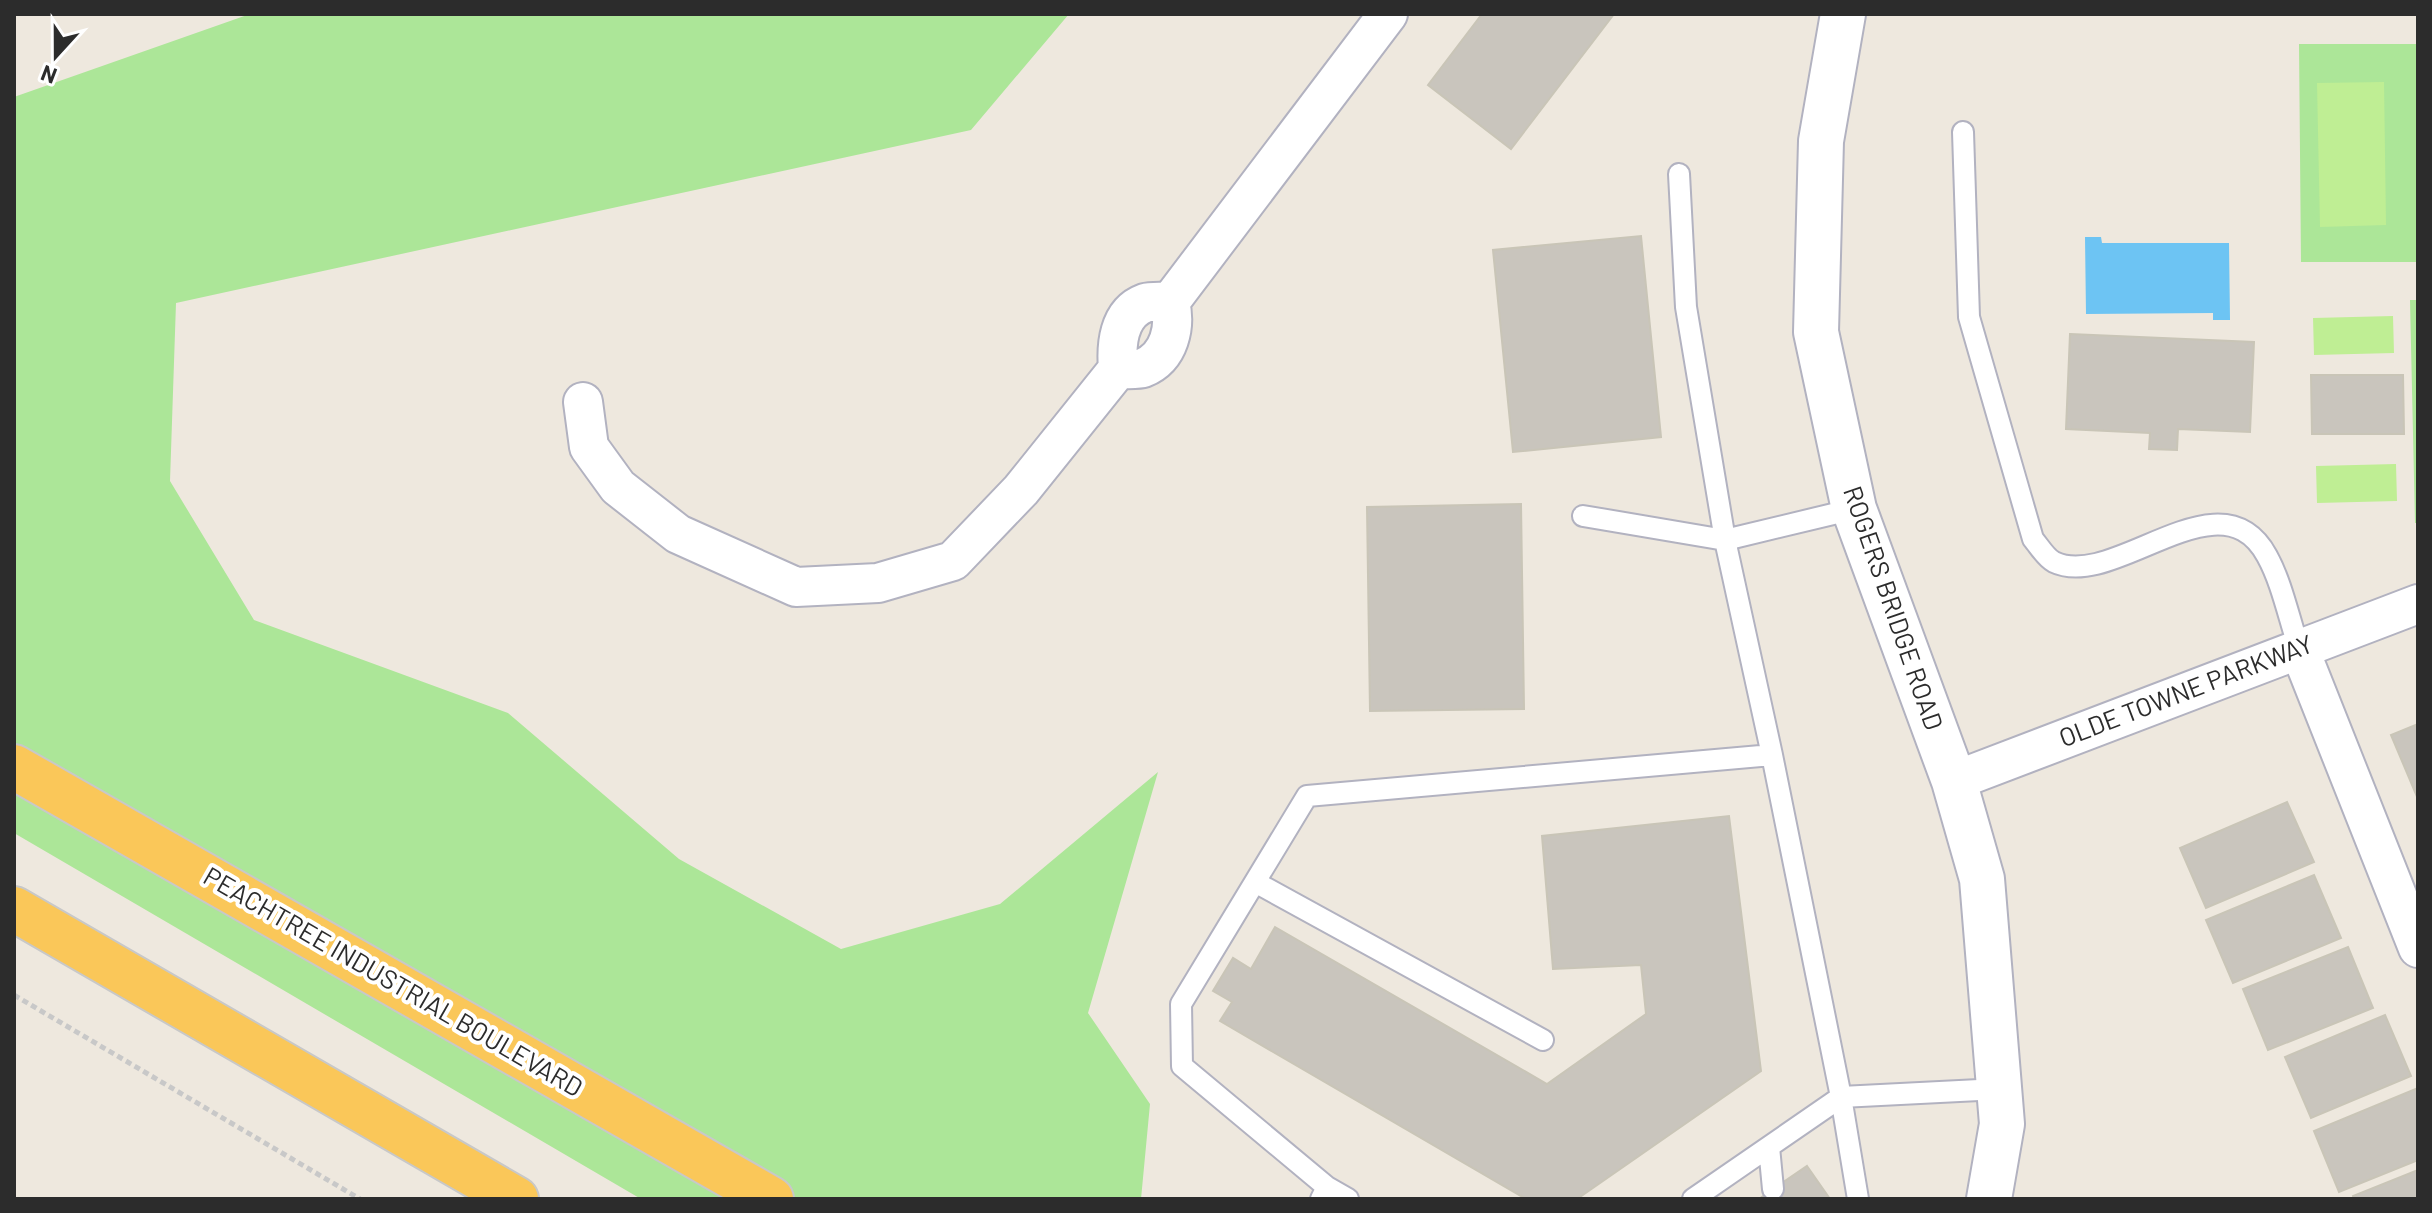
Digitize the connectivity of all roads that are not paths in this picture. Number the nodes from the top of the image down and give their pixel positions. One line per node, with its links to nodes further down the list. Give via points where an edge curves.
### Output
1 (1388, 14): 5 (street, via 1170,302 1144,304 1128,316 1116,342 1118,369 1021,490 953,561 878,583 796,587 678,534 618,487 589,447)
2 (1843, 14): 6 (street, ROGERS BRIDGE ROAD, via 1821,141 1816,332)
3 (1963, 132): 10 (lane, via 1969,317 2033,539 2052,561 2076,567 2205,524 2242,530 2266,554)
4 (1679, 174): 8 (lane, via 1686,307)
5 (583, 402)
6 (1854, 509): 8 (lane); 13 (street, ROGERS BRIDGE ROAD)
7 (1583, 516): 8 (lane)
8 (1725, 540): 11 (lane)
9 (2418, 604): 10 (street, OLDE TOWNE PARKWAY)
10 (2299, 648): 13 (street, OLDE TOWNE PARKWAY); 16 (street)
11 (1772, 755): 14 (lane, via 1307,796); 19 (lane)
12 (18, 778): 25 (highway, PEACHTREE INDUSTRIAL BOULEVARD)
13 (1954, 781): 18 (street, ROGERS BRIDGE ROAD, via 1982,879)
14 (1255, 882): 17 (lane); 23 (lane, via 1181,1004 1182,1066)
15 (14, 909): 24 (highway)
16 (2418, 948)
17 (1543, 1040)
18 (1999, 1089): 19 (lane); 29 (street, ROGERS BRIDGE ROAD, via 2002,1124)
19 (1841, 1097): 20 (lane); 28 (lane)
20 (1769, 1147): 21 (lane); 22 (lane)
21 (1722, 1189): 27 (lane)
22 (1773, 1189)
23 (1324, 1193): 26 (lane)
24 (516, 1199)
25 (771, 1199)
26 (1348, 1199)
27 (1693, 1199)
28 (1858, 1199)
29 (1989, 1199)

